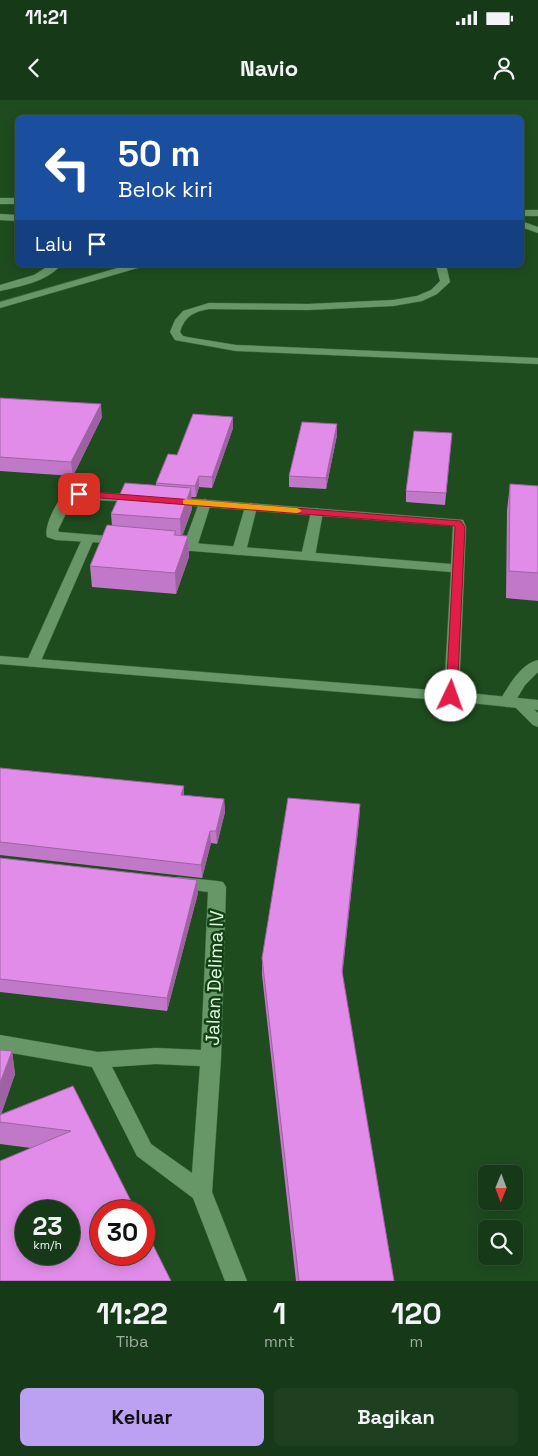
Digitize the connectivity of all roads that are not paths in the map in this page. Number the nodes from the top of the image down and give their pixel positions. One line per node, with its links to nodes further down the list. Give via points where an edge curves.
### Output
1 (0, 201): 2 (street)
2 (15, 202)
3 (524, 212): 4 (street)
4 (538, 213)
5 (0, 218): 6 (street)
6 (15, 218)
7 (524, 225): 8 (street)
8 (538, 230)
9 (54, 267): 12 (street, via 26,281)
10 (131, 267): 13 (street)
11 (442, 267): 14 (street, via 445,282 434,292 419,298 394,304 209,306 183,314 175,332 187,340 236,348)
12 (0, 288)
13 (0, 305)
14 (538, 361)
15 (205, 503): 16 (street); 18 (street, via 70,495 52,534); 21 (street)
16 (251, 507): 17 (street); 22 (street)
17 (317, 512): 23 (street); 24 (street, via 458,523)
18 (88, 539): 19 (street); 26 (street)
19 (134, 542)
20 (153, 544): 21 (street)
21 (190, 547): 22 (street)
22 (239, 551): 23 (street)
23 (308, 556): 24 (street)
24 (458, 569): 28 (street)
25 (0, 660): 26 (street)
26 (33, 663): 28 (street)
27 (538, 664): 29 (street, via 519,682)
28 (451, 696): 29 (street)
29 (514, 703): 30 (street); 31 (street)
30 (538, 705)
31 (538, 722)
32 (158, 880): 34 (street, Jalan Delima IV, via 217,887)
33 (0, 1043): 35 (street)
34 (211, 1058): 35 (street, via 156,1056); 36 (street, Jalan Delima IV)
35 (98, 1060): 36 (street, via 144,1150)
36 (202, 1192): 37 (street, Jalan Delima IV)
37 (236, 1281)

